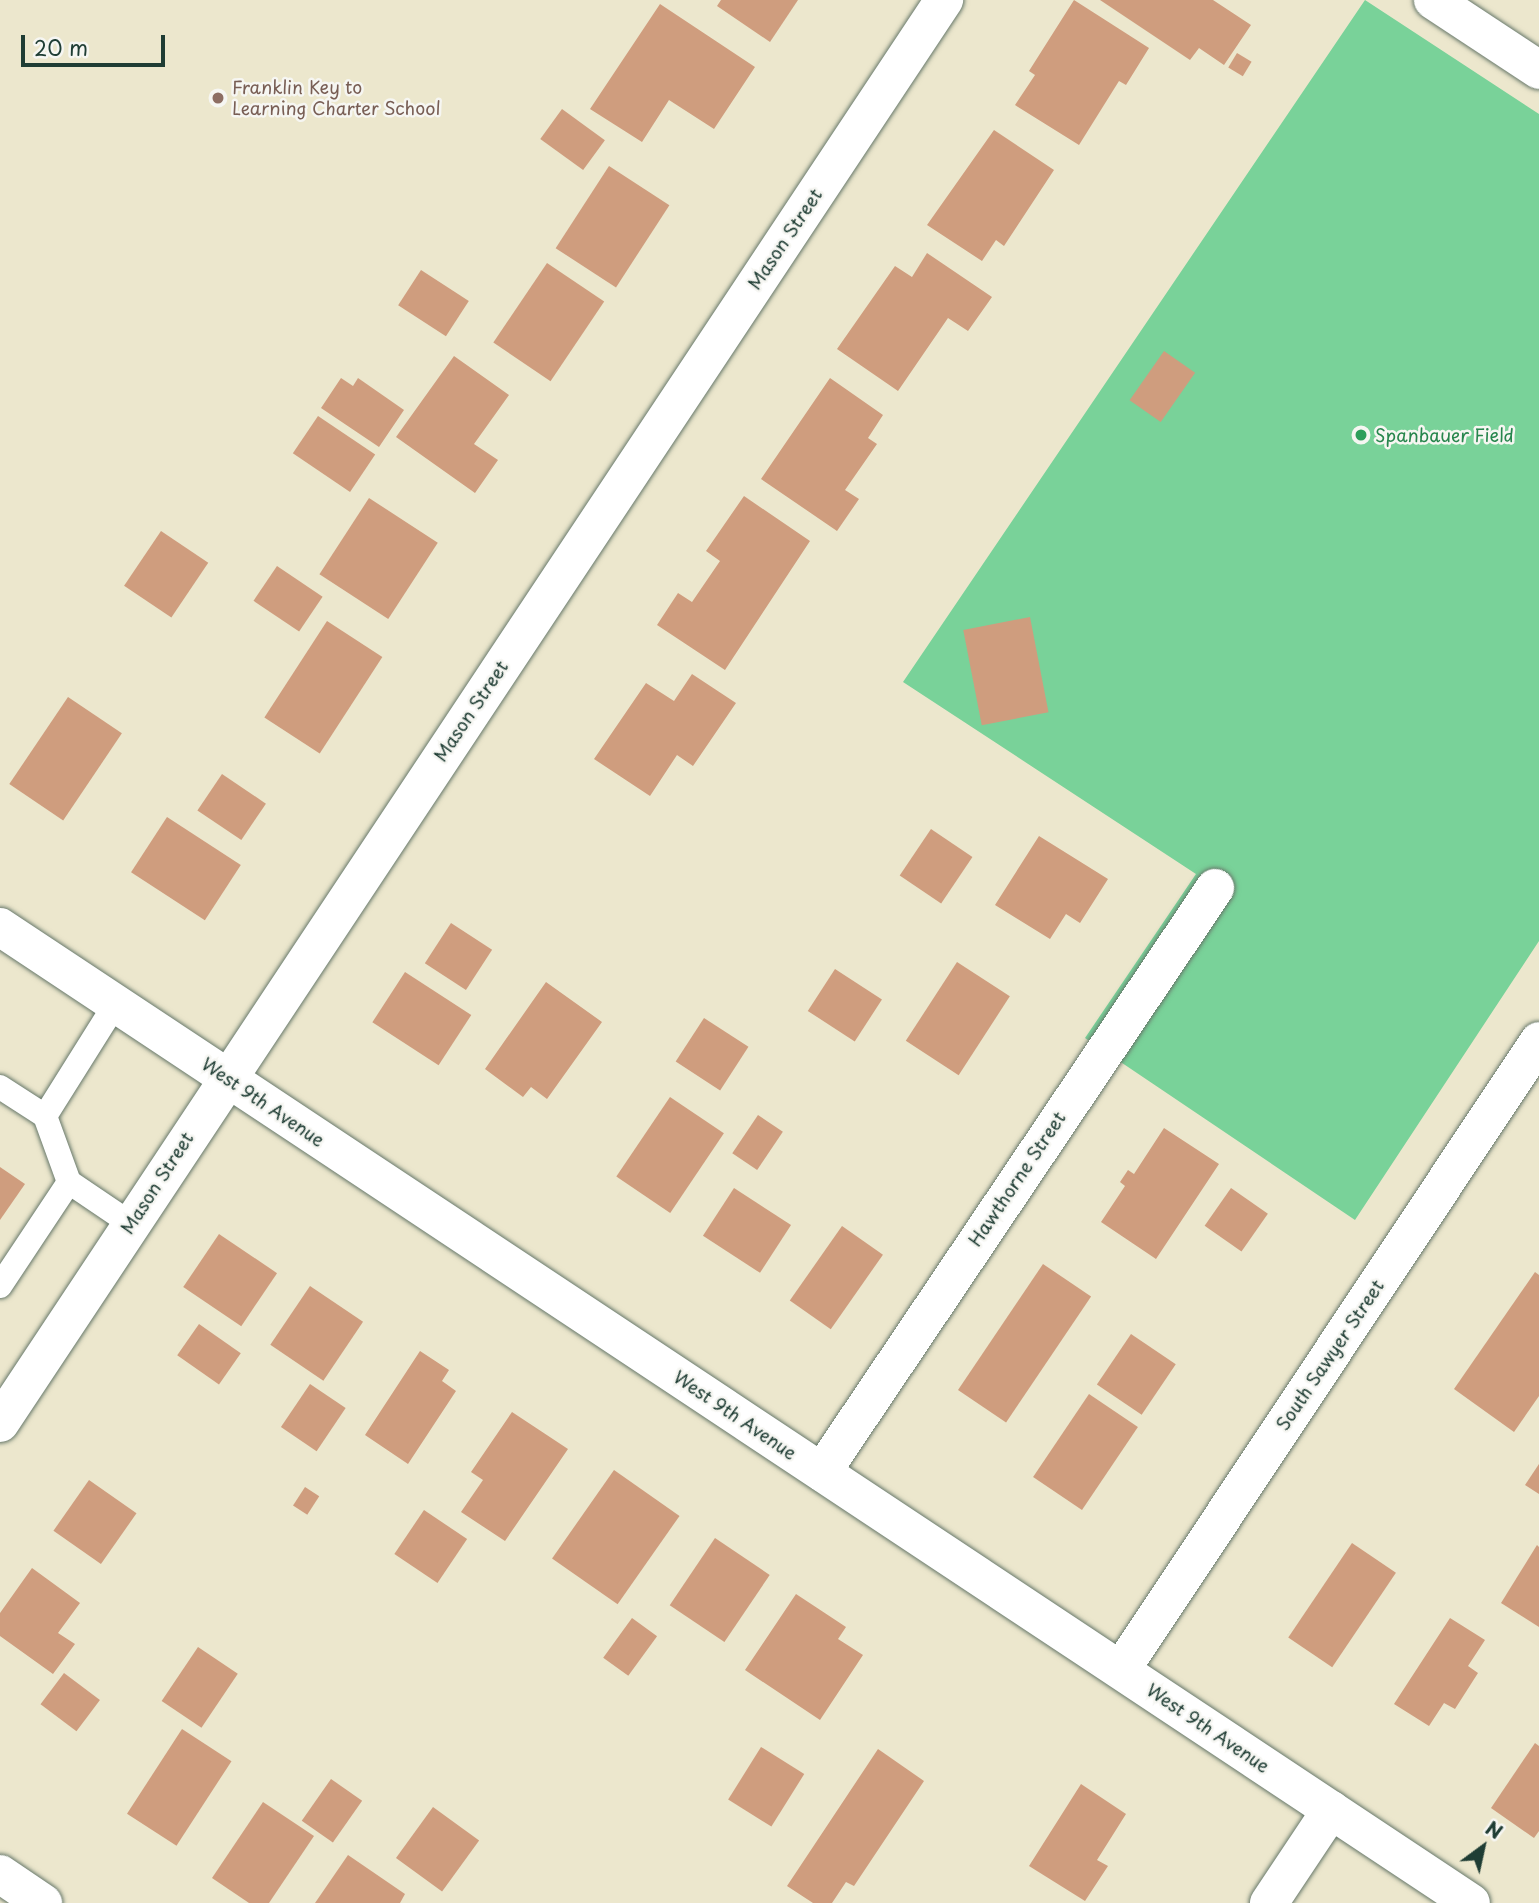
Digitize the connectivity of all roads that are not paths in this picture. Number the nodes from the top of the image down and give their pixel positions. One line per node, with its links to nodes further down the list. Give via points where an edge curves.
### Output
1 (944, 0): 8 (street, Mason Street)
2 (1433, 0): 3 (street)
3 (1539, 70)
4 (1215, 888): 15 (street, Hawthorne Street)
5 (0, 926): 6 (street, West 9th Avenue)
6 (116, 1003): 8 (street, West 9th Avenue); 10 (lane)
7 (1539, 1041): 16 (street, South Sawyer Street)
8 (226, 1078): 12 (street, Mason Street); 15 (street, West 9th Avenue)
9 (0, 1087): 10 (lane)
10 (45, 1116): 11 (lane)
11 (69, 1182): 12 (lane); 13 (lane)
12 (131, 1224): 14 (street, Mason Street)
13 (0, 1286)
14 (0, 1423)
15 (822, 1472): 16 (street, West 9th Avenue)
16 (1121, 1670): 17 (street, West 9th Avenue)
17 (1331, 1810): 20 (street); 21 (street, West 9th Avenue)
18 (0, 1874): 19 (street)
19 (43, 1903)
20 (1269, 1903)
21 (1471, 1903)

